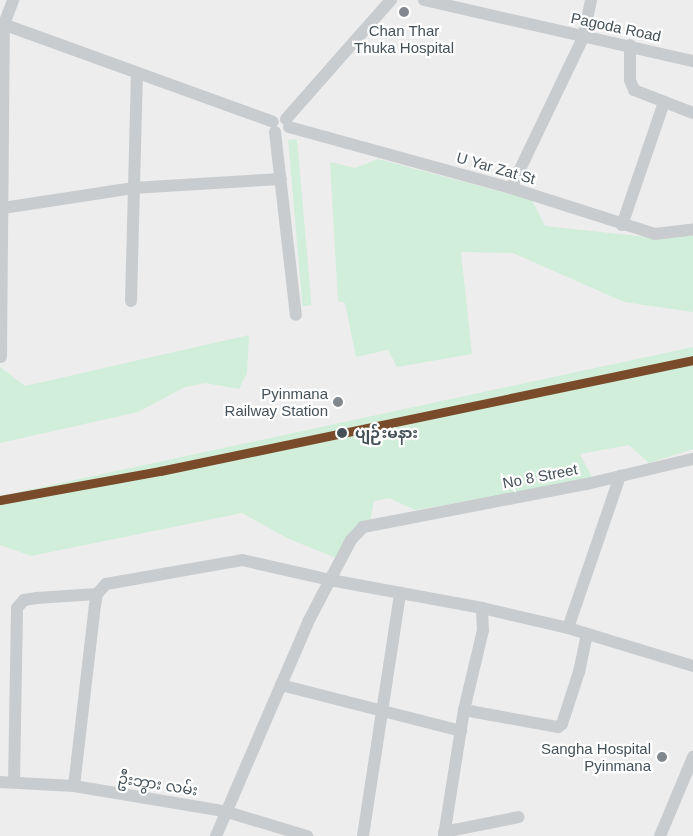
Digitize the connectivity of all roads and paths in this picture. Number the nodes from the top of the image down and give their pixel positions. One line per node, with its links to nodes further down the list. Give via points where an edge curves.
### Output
1 (13, 0): 6 (street)
2 (391, 0): 13 (street)
3 (424, 0): 5 (street, Pagoda Road)
4 (590, 0): 7 (street)
5 (445, 2): 7 (street, Pagoda Road)
6 (2, 23): 10 (street); 18 (street)
7 (583, 38): 8 (street, Pagoda Road); 17 (street)
8 (630, 45): 9 (street, Pagoda Road); 11 (street, via 630,80 634,90)
9 (693, 61)
10 (137, 74): 14 (street); 16 (street)
11 (664, 102): 12 (street); 19 (street)
12 (693, 113)
13 (287, 123): 14 (street, via 279,117); 17 (street, U Yar Zat St)
14 (274, 127): 15 (street)
15 (281, 178): 16 (street); 22 (street)
16 (133, 188): 18 (street); 21 (street)
17 (511, 188): 19 (street, U Yar Zat St)
18 (3, 208): 23 (street)
19 (622, 225): 20 (street, U Yar Zat St, via 655,234)
20 (693, 229)
21 (131, 301)
22 (296, 315)
23 (1, 357)
24 (693, 458): 25 (street, No 8 Street)
25 (620, 476): 26 (street, No 8 Street, via 375,524 357,532); 30 (street)
26 (330, 580): 27 (street); 28 (street, via 249,561 226,561 106,584); 33 (street, No 8 Street)
27 (400, 593): 29 (street); 35 (street)
28 (97, 594): 39 (street, via 24,600 17,608); 40 (street)
29 (482, 608): 30 (street); 34 (street, via 484,630)
30 (568, 628): 31 (street)
31 (588, 634): 32 (street); 34 (street, via 580,672 562,724 558,727)
32 (693, 666)
33 (281, 685): 35 (street); 41 (street, No 8 Street)
34 (464, 710): 36 (street)
35 (384, 712): 36 (street); 46 (street)
36 (461, 731): 43 (street)
37 (693, 757): 47 (street)
38 (0, 782): 39 (street, ဦးဘွား လမ်း)
39 (14, 782): 40 (street, ဦးဘွား လမ်း)
40 (74, 786): 41 (street, ဦးဘွား လမ်း)
41 (224, 811): 44 (street, No 8 Street); 45 (street, ဦးဘွား လမ်း)
42 (519, 817): 43 (street)
43 (444, 834)
44 (216, 836)
45 (307, 836)
46 (363, 836)
47 (660, 836)

